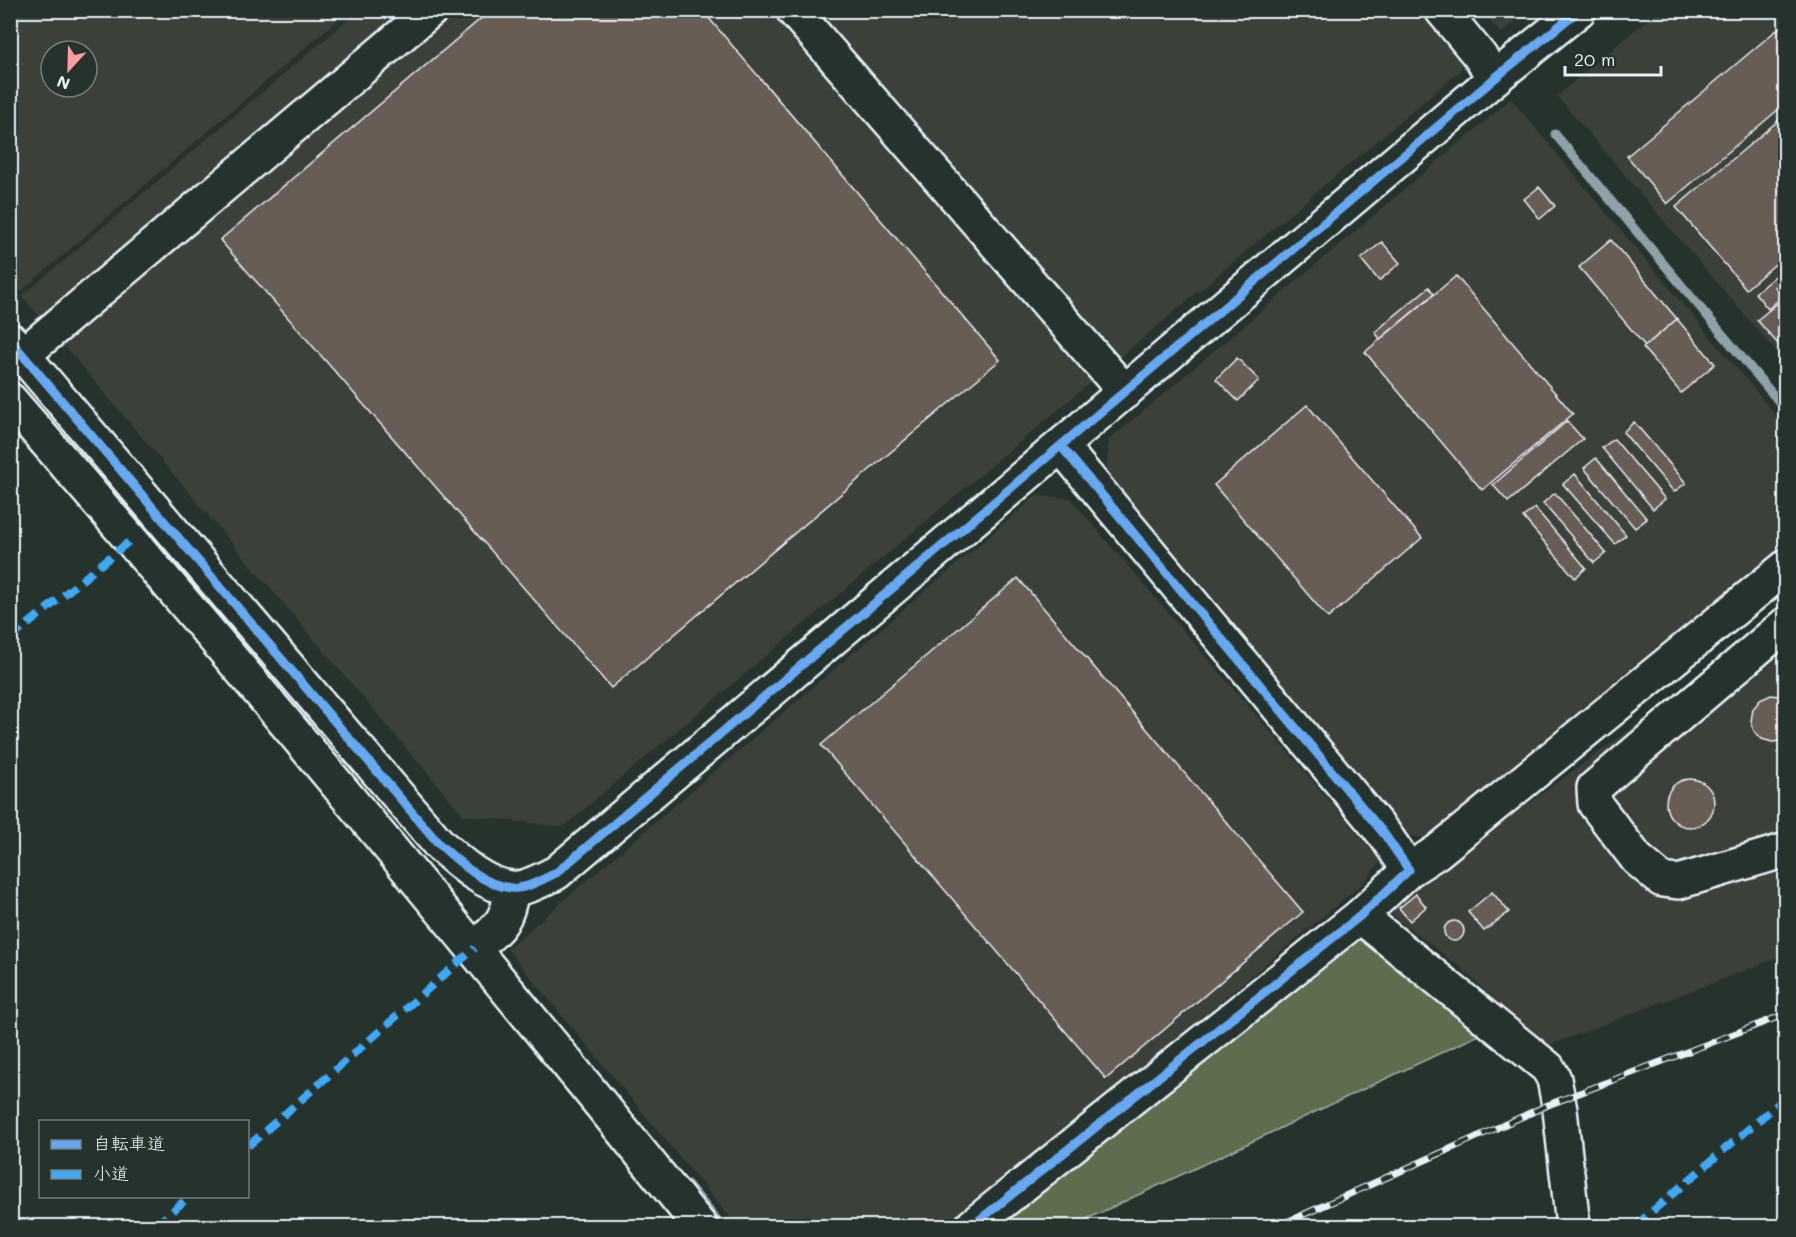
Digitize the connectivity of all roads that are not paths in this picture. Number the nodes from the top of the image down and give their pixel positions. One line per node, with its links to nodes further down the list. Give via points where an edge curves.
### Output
1 (431, 10): 6 (street)
2 (793, 10): 7 (street)
3 (1442, 10): 5 (street)
4 (1579, 10): 5 (street)
5 (1495, 78): 7 (street)
6 (17, 347): 14 (street, via 439,844 486,880)
7 (1125, 392): 9 (street)
8 (10, 400): 16 (street, via 132,539)
9 (1061, 446): 13 (street); 14 (street, via 556,873)
10 (1785, 567): 13 (street, via 1437,852)
11 (1785, 624): 12 (street, via 1594,788 1595,804 1637,859 1662,880 1678,882)
12 (1785, 850)
13 (1409, 870): 15 (street)
14 (512, 889): 16 (street, via 501,926)
15 (1360, 916): 18 (street); 19 (street, via 1548,1068 1560,1110)
16 (475, 948): 17 (street)
17 (700, 1227)
18 (972, 1227)
19 (1573, 1227)

